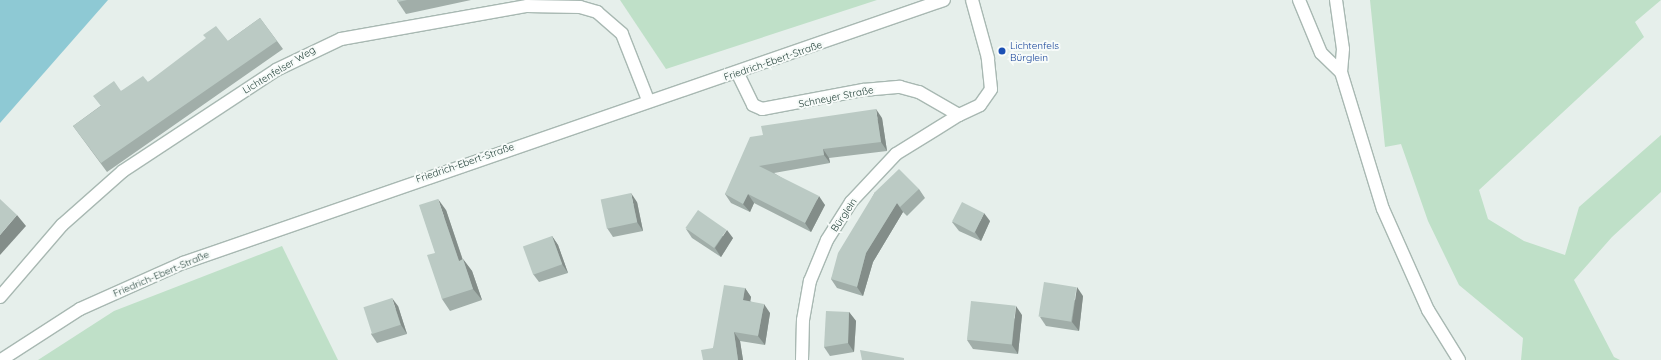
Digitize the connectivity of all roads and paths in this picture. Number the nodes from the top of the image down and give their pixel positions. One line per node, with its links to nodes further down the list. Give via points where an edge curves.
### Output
1 (944, 0): 6 (street, Friedrich-Ebert-Straße)
2 (972, 0): 8 (street, via 988,58 991,89 980,105)
3 (1299, 0): 5 (street, via 1321,53)
4 (1336, 0): 5 (street, via 1342,49)
5 (1341, 72): 12 (street, via 1383,209 1404,261)
6 (738, 74): 7 (street, Friedrich-Ebert-Straße); 8 (street, Schneyer Straße, via 753,105 762,109 863,90 900,87 919,92)
7 (648, 100): 9 (street, Lichtenfelser Weg, via 622,34 611,21 580,7 527,6 340,39 276,70 123,171 62,225); 10 (street, Friedrich-Ebert-Straße, via 184,263 80,309)
8 (959, 115): 11 (street, Bürglein, via 896,154 843,215 827,240 810,281 803,320)
9 (0, 297)
10 (1, 360)
11 (802, 360)
12 (1459, 360)

